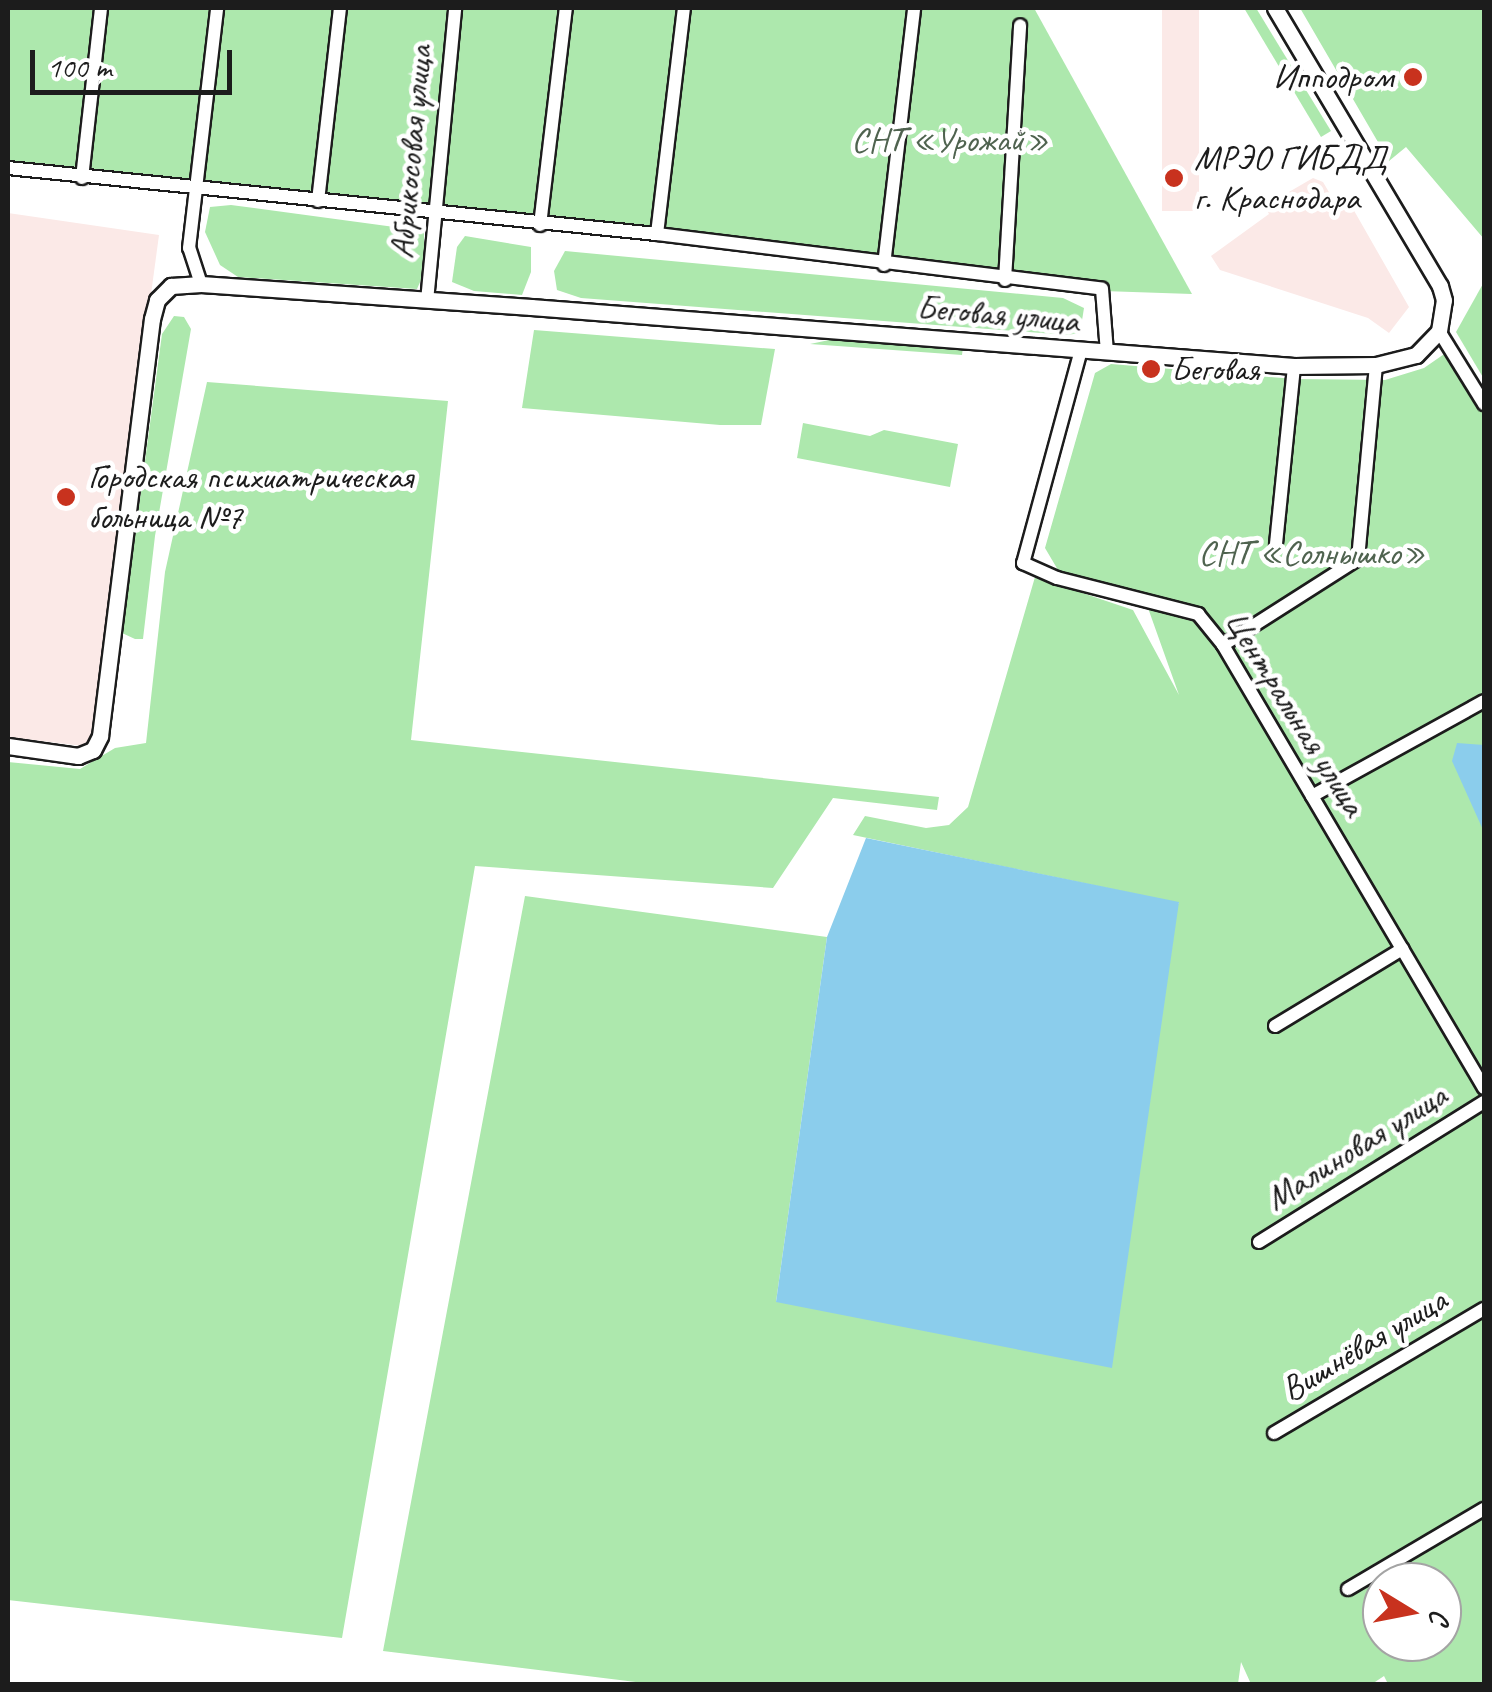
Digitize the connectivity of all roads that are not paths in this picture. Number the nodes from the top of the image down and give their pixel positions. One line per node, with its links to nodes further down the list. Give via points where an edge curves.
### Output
1 (101, 8): 11 (street)
2 (217, 8): 12 (street)
3 (340, 8): 13 (street)
4 (454, 8): 14 (street, Абрикосовая улица)
5 (566, 8): 15 (street)
6 (684, 8): 16 (street)
7 (914, 8): 17 (street)
8 (1275, 8): 21 (street, via 1440,286)
9 (1020, 24): 18 (street)
10 (8, 168): 11 (street)
11 (82, 178): 12 (street)
12 (196, 189): 13 (street); 19 (street, via 189,248)
13 (318, 201): 14 (street)
14 (432, 212): 15 (street); 20 (street, Абрикосовая улица)
15 (540, 225): 16 (street)
16 (656, 234): 17 (street)
17 (884, 264): 18 (street)
18 (1005, 280): 23 (street, via 1102,290)
19 (201, 284): 20 (street, Беговая улица); 30 (street, Беговая улица, via 171,286 152,318 100,736 93,750 78,756)
20 (427, 301): 22 (street, Беговая улица)
21 (1440, 331): 24 (street, Беговая улица, via 1406,360); 26 (street)
22 (1080, 350): 23 (street, Беговая улица); 28 (street, Центральная улица, via 1023,563 1198,614)
23 (1107, 352): 25 (street, Беговая улица)
24 (1376, 365): 25 (street, Беговая улица); 28 (street, via 1358,559)
25 (1294, 366): 27 (street)
26 (1484, 404)
27 (1276, 544)
28 (1223, 645): 31 (street, Центральная улица)
29 (1484, 701): 31 (street)
30 (8, 746)
31 (1312, 796): 32 (street, Центральная улица)
32 (1402, 949): 33 (street); 34 (street, Центральная улица)
33 (1275, 1026)
34 (1484, 1088)
35 (1484, 1102): 36 (street, Малиновая улица)
36 (1260, 1242)
37 (1484, 1309): 38 (street, Вишнёвая улица)
38 (1274, 1433)
39 (1484, 1509): 40 (street)
40 (1348, 1590)

